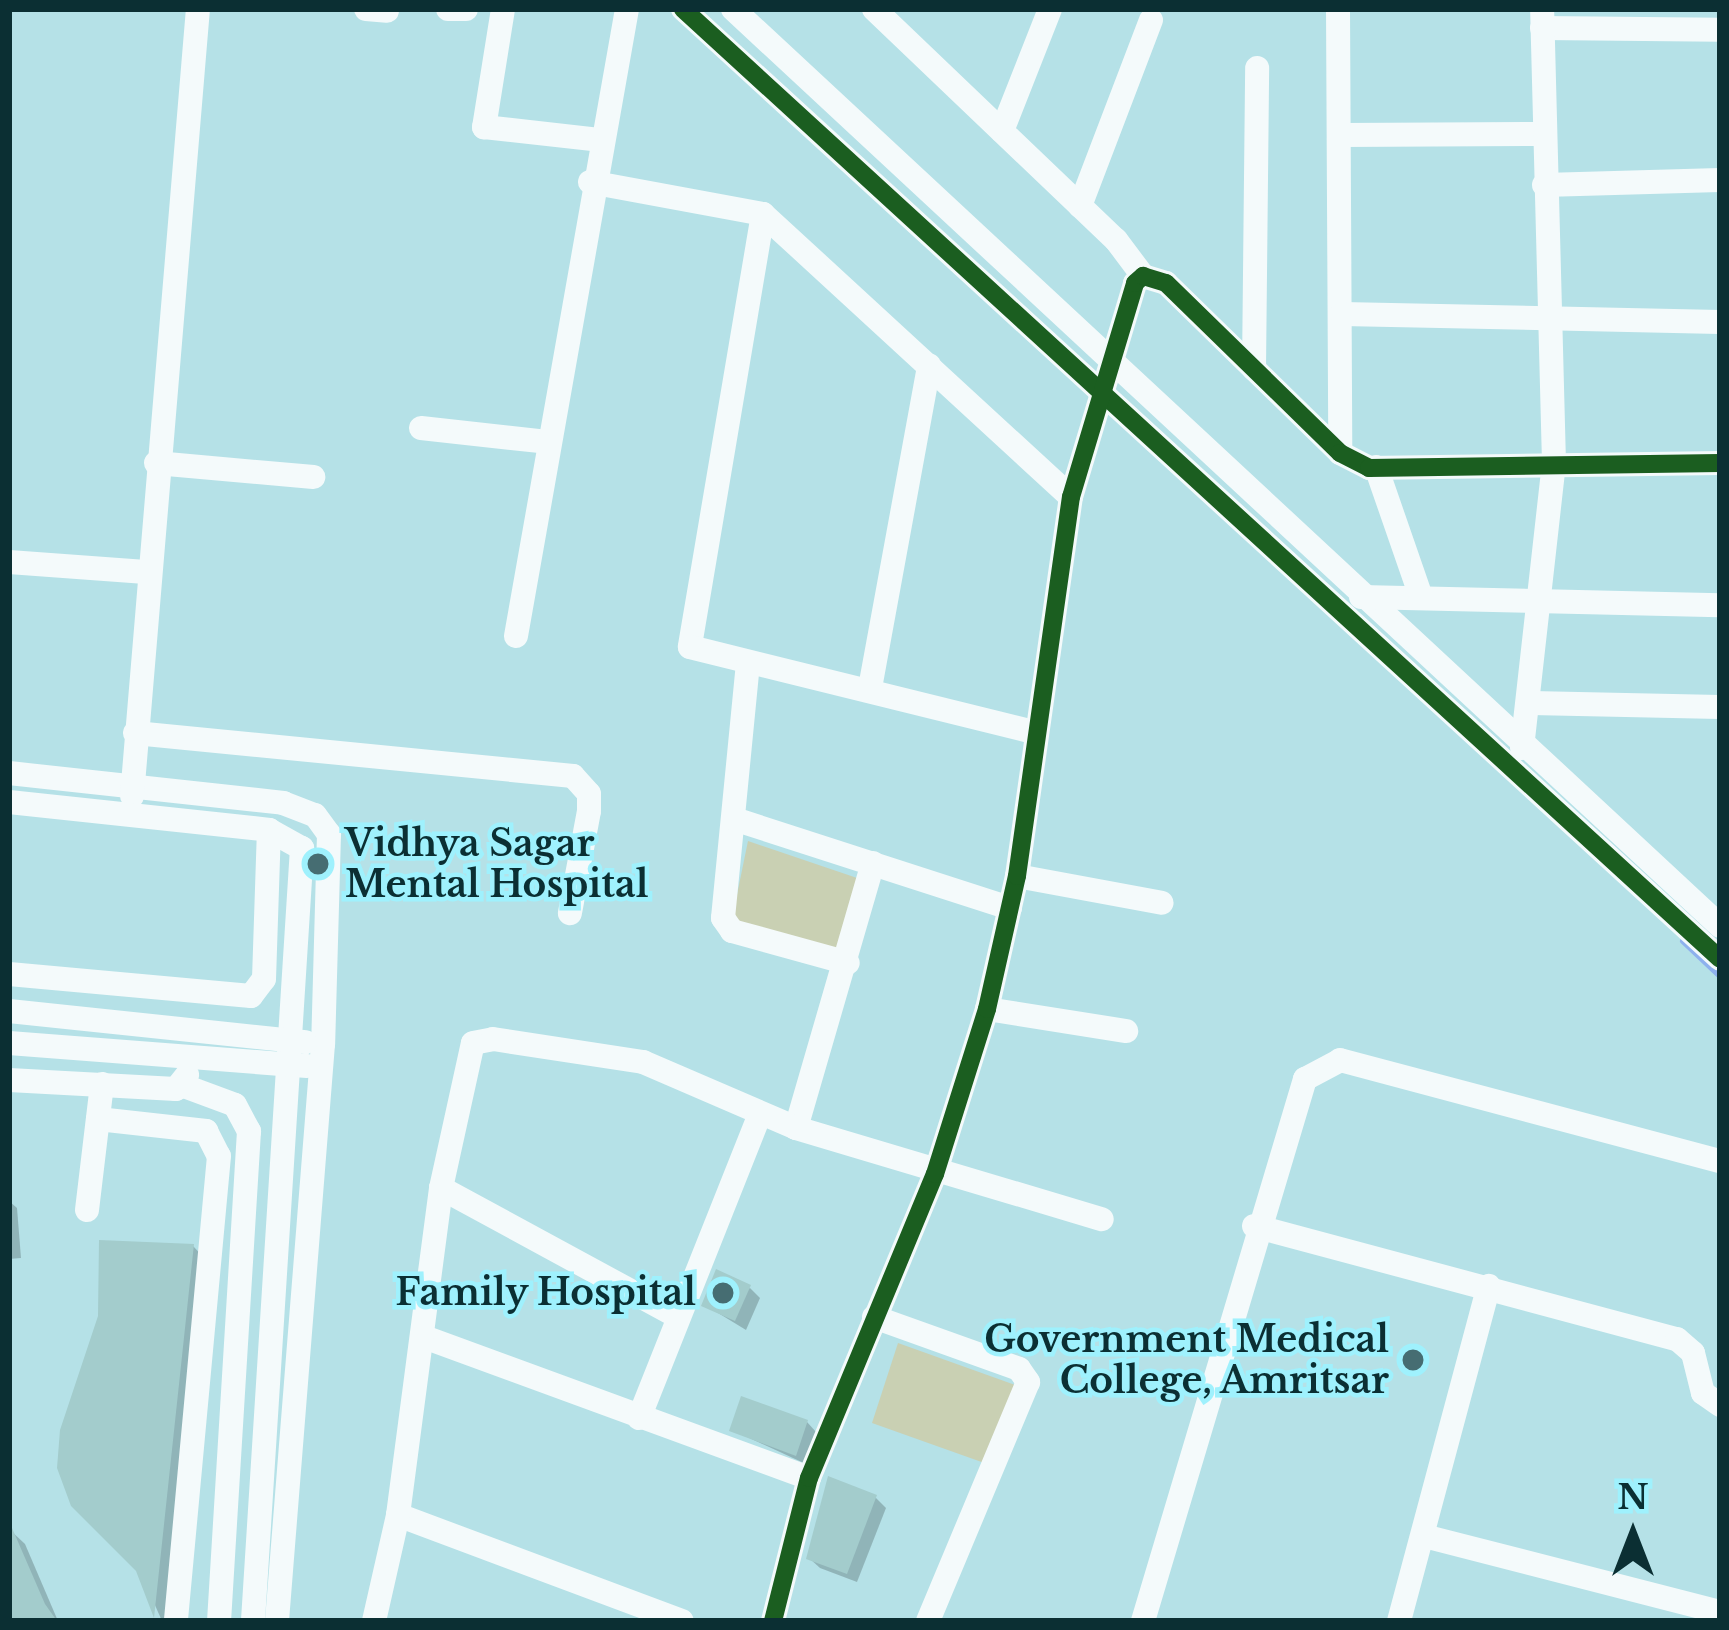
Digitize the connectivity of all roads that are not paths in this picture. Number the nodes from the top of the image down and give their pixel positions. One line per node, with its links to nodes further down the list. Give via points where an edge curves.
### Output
1 (198, 9): 35 (street)
2 (448, 9): 3 (street)
3 (466, 9)
4 (502, 9): 18 (street, via 484,127)
5 (627, 9): 18 (street)
6 (683, 9): 31 (street)
7 (733, 9): 29 (street)
8 (874, 9): 15 (street)
9 (1050, 9): 15 (street)
10 (1338, 9): 17 (street)
11 (1542, 19): 13 (street); 16 (street)
12 (1151, 20): 22 (street)
13 (1720, 30)
14 (1257, 68): 30 (street)
15 (1002, 131): 22 (street)
16 (1543, 134): 17 (street); 21 (street)
17 (1342, 135): 25 (street)
18 (599, 140): 20 (street)
19 (1720, 180): 21 (street)
20 (590, 182): 23 (street); 33 (street)
21 (1544, 185): 26 (street)
22 (1080, 206): 24 (street)
23 (763, 214): 28 (street); 48 (street, via 688,643)
24 (1143, 276): 29 (street, via 1131,289); 30 (street, via 1166,283)
25 (1342, 314): 26 (street); 34 (street)
26 (1545, 317): 27 (street); 36 (street)
27 (1720, 322)
28 (929, 364): 40 (street); 49 (street)
29 (1110, 365): 31 (street); 43 (street)
30 (1254, 369): 34 (street)
31 (1105, 398): 40 (street); 69 (street)
32 (421, 428): 33 (street)
33 (548, 442): 47 (street)
34 (1340, 453): 38 (street)
35 (156, 463): 39 (street); 42 (street)
36 (1554, 463): 37 (street); 38 (street); 45 (street)
37 (1720, 463)
38 (1376, 467): 44 (street)
39 (314, 477)
40 (1072, 497): 53 (street)
41 (9, 562): 42 (street)
42 (146, 572): 52 (street)
43 (1361, 597): 44 (street); 54 (street)
44 (1421, 597): 45 (street)
45 (1541, 605): 46 (street); 50 (street)
46 (1720, 605)
47 (516, 636)
48 (748, 663): 49 (street); 59 (street)
49 (870, 688): 53 (street)
50 (1531, 703): 51 (street); 54 (street)
51 (1720, 707)
52 (135, 733): 56 (street); 67 (street, via 573,776 589,794 589,811)
53 (1037, 733): 64 (street)
54 (1522, 748): 68 (street)
55 (9, 772): 56 (street)
56 (132, 783): 58 (street); 62 (street, via 299,806 324,824)
57 (9, 802): 58 (street)
58 (131, 811): 60 (street)
59 (734, 819): 63 (street); 70 (street, via 722,907 727,926)
60 (269, 830): 61 (street); 71 (street, via 264,979 251,996)
61 (299, 843): 62 (street); 76 (street)
62 (331, 844): 78 (street)
63 (873, 863): 66 (street); 70 (street)
64 (1017, 876): 65 (street); 66 (street)
65 (1162, 903)
66 (1010, 908): 72 (street)
67 (570, 913)
68 (1720, 926)
69 (1720, 959)
70 (848, 963): 84 (street)
71 (9, 974)
72 (987, 1009): 74 (street); 88 (street)
73 (9, 1011): 76 (street)
74 (1126, 1031)
75 (9, 1043): 77 (street)
76 (293, 1053): 77 (street); 78 (street); 86 (street)
77 (190, 1054): 81 (street)
78 (322, 1056): 106 (street)
79 (9, 1080): 80 (street)
80 (102, 1084): 81 (street); 83 (street)
81 (184, 1086): 85 (street, via 243,1113)
82 (760, 1114): 84 (street); 89 (street, via 614,1054 482,1039 469,1049); 94 (street)
83 (98, 1119): 90 (street); 103 (street, via 195,1129 218,1146)
84 (796, 1128): 88 (street)
85 (250, 1161): 86 (street); 104 (street)
86 (287, 1161): 105 (street)
87 (1720, 1161): 92 (street, via 1340,1060 1305,1079 1296,1095)
88 (935, 1174): 91 (street); 95 (street)
89 (441, 1188): 94 (street); 96 (street)
90 (87, 1210)
91 (1102, 1220)
92 (1254, 1226): 93 (street); 111 (street)
93 (1489, 1286): 97 (street, via 1677,1339 1693,1353 1703,1393); 101 (street)
94 (677, 1316): 98 (street)
95 (874, 1317): 99 (street); 110 (street, via 1019,1369 1028,1382)
96 (424, 1337): 98 (street); 100 (street)
97 (1720, 1405)
98 (639, 1418): 99 (street)
99 (809, 1478): 109 (street)
100 (398, 1515): 107 (street); 108 (street)
101 (1424, 1536): 102 (street); 112 (street)
102 (1720, 1612)
103 (176, 1621)
104 (218, 1621)
105 (253, 1621)
106 (277, 1621)
107 (374, 1621)
108 (682, 1621)
109 (773, 1621)
110 (928, 1621)
111 (1142, 1621)
112 (1399, 1621)

